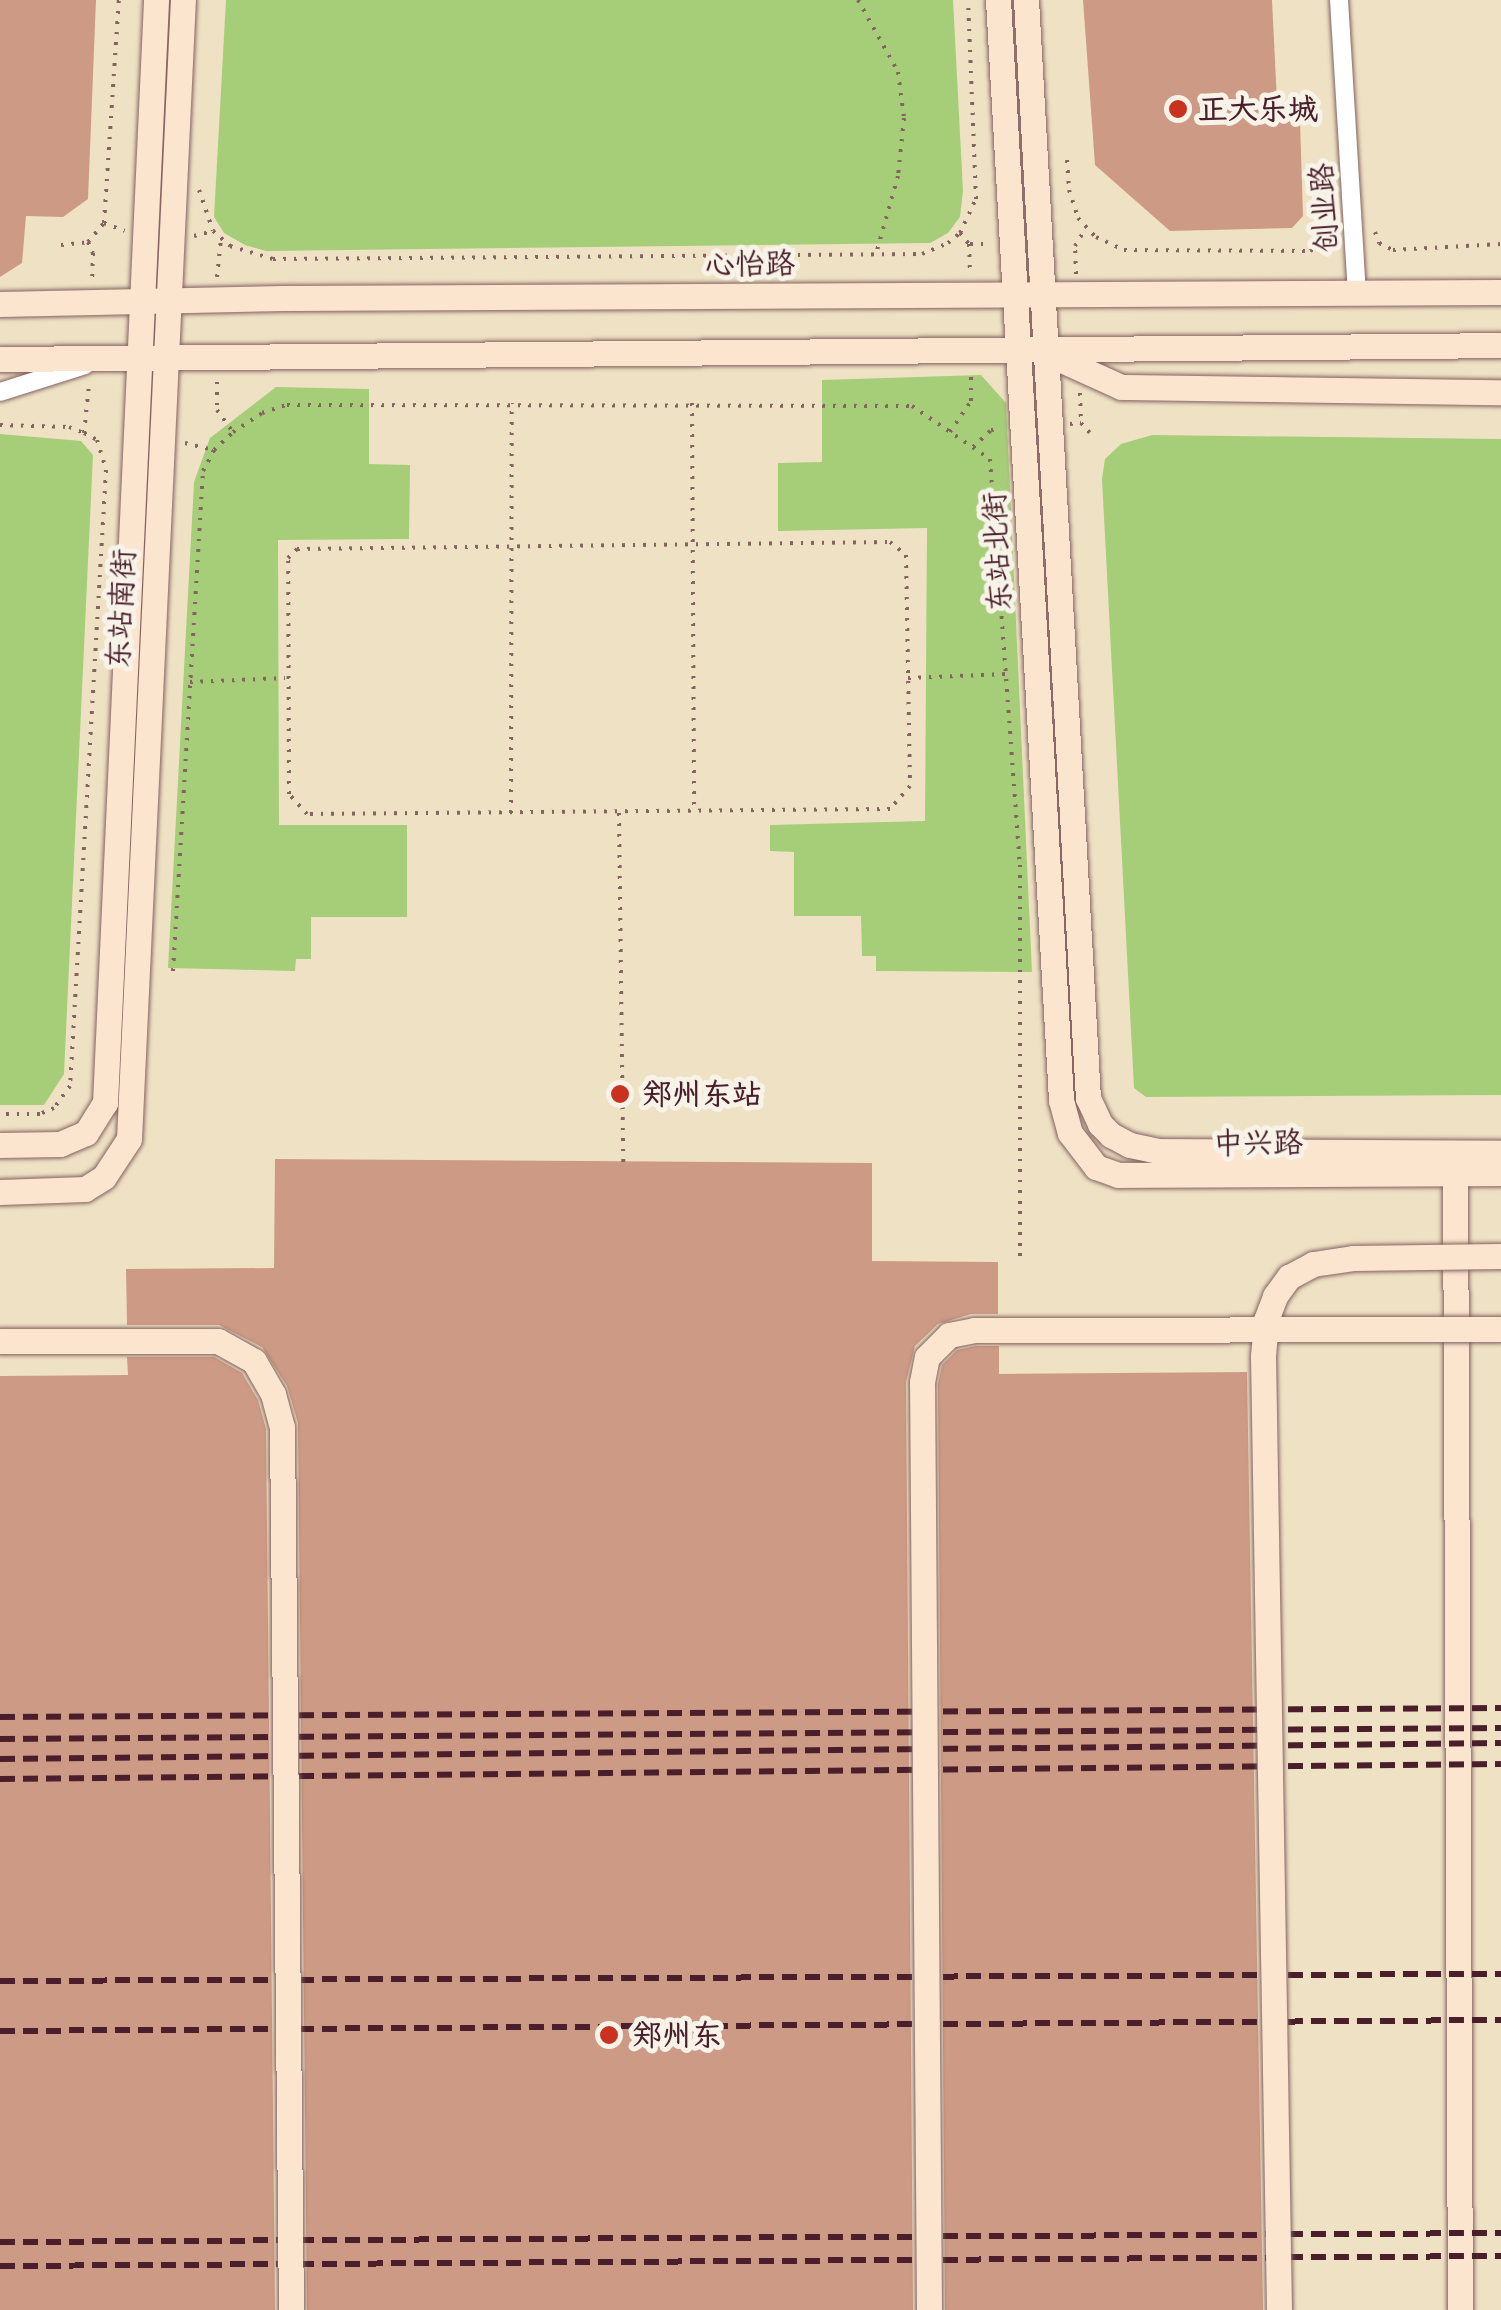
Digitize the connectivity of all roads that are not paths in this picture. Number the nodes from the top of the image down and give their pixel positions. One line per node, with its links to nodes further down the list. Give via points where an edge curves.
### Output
1 (156, 0): 10 (street, 东站南街)
2 (183, 0): 11 (street, 东站南街)
3 (998, 0): 8 (street, 东站北街)
4 (1026, 0): 9 (street, 东站北街)
5 (1340, 0): 6 (street, 创业路)
6 (1357, 292): 7 (street, 心怡路); 9 (street, 心怡路)
7 (1501, 292)
8 (1015, 293): 9 (street, 心怡路); 11 (street, 心怡路); 14 (street, 东站北街)
9 (1043, 293): 15 (street, 东站北街)
10 (142, 301): 11 (street, 心怡路); 12 (street, 心怡路); 18 (street, 东站南街)
11 (169, 301): 19 (street, 东站南街)
12 (0, 304)
13 (1501, 345): 15 (street)
14 (1019, 352): 15 (street); 19 (street); 23 (street, 东站北街)
15 (1046, 352): 21 (street, via 1121,387); 22 (street, 东站北街)
16 (0, 358): 17 (street)
17 (108, 358): 18 (street); 20 (street)
18 (139, 358): 19 (street); 24 (street, 东站南街, via 105,1103 86,1133 60,1144)
19 (166, 358): 28 (street, 东站南街, via 129,1139 104,1177 71,1192)
20 (0, 392)
21 (1501, 392)
22 (1088, 1098): 25 (street, 中兴路, via 1111,1134 1158,1151)
23 (1061, 1100): 27 (street, 中兴路, via 1081,1153 1096,1168 1118,1175)
24 (0, 1145)
25 (1501, 1153)
26 (1501, 1173): 27 (street, 中兴路)
27 (1455, 1174): 35 (street)
28 (0, 1192)
29 (1501, 1256): 34 (street, bridge, via 1313,1264 1290,1277 1266,1320)
30 (1501, 1329): 33 (street, bridge, via 974,1330 949,1335 926,1356)
31 (0, 1341): 32 (street, bridge, via 218,1341 254,1361 274,1394 282,1427)
32 (292, 2310)
33 (929, 2310)
34 (1280, 2310)
35 (1460, 2310)

